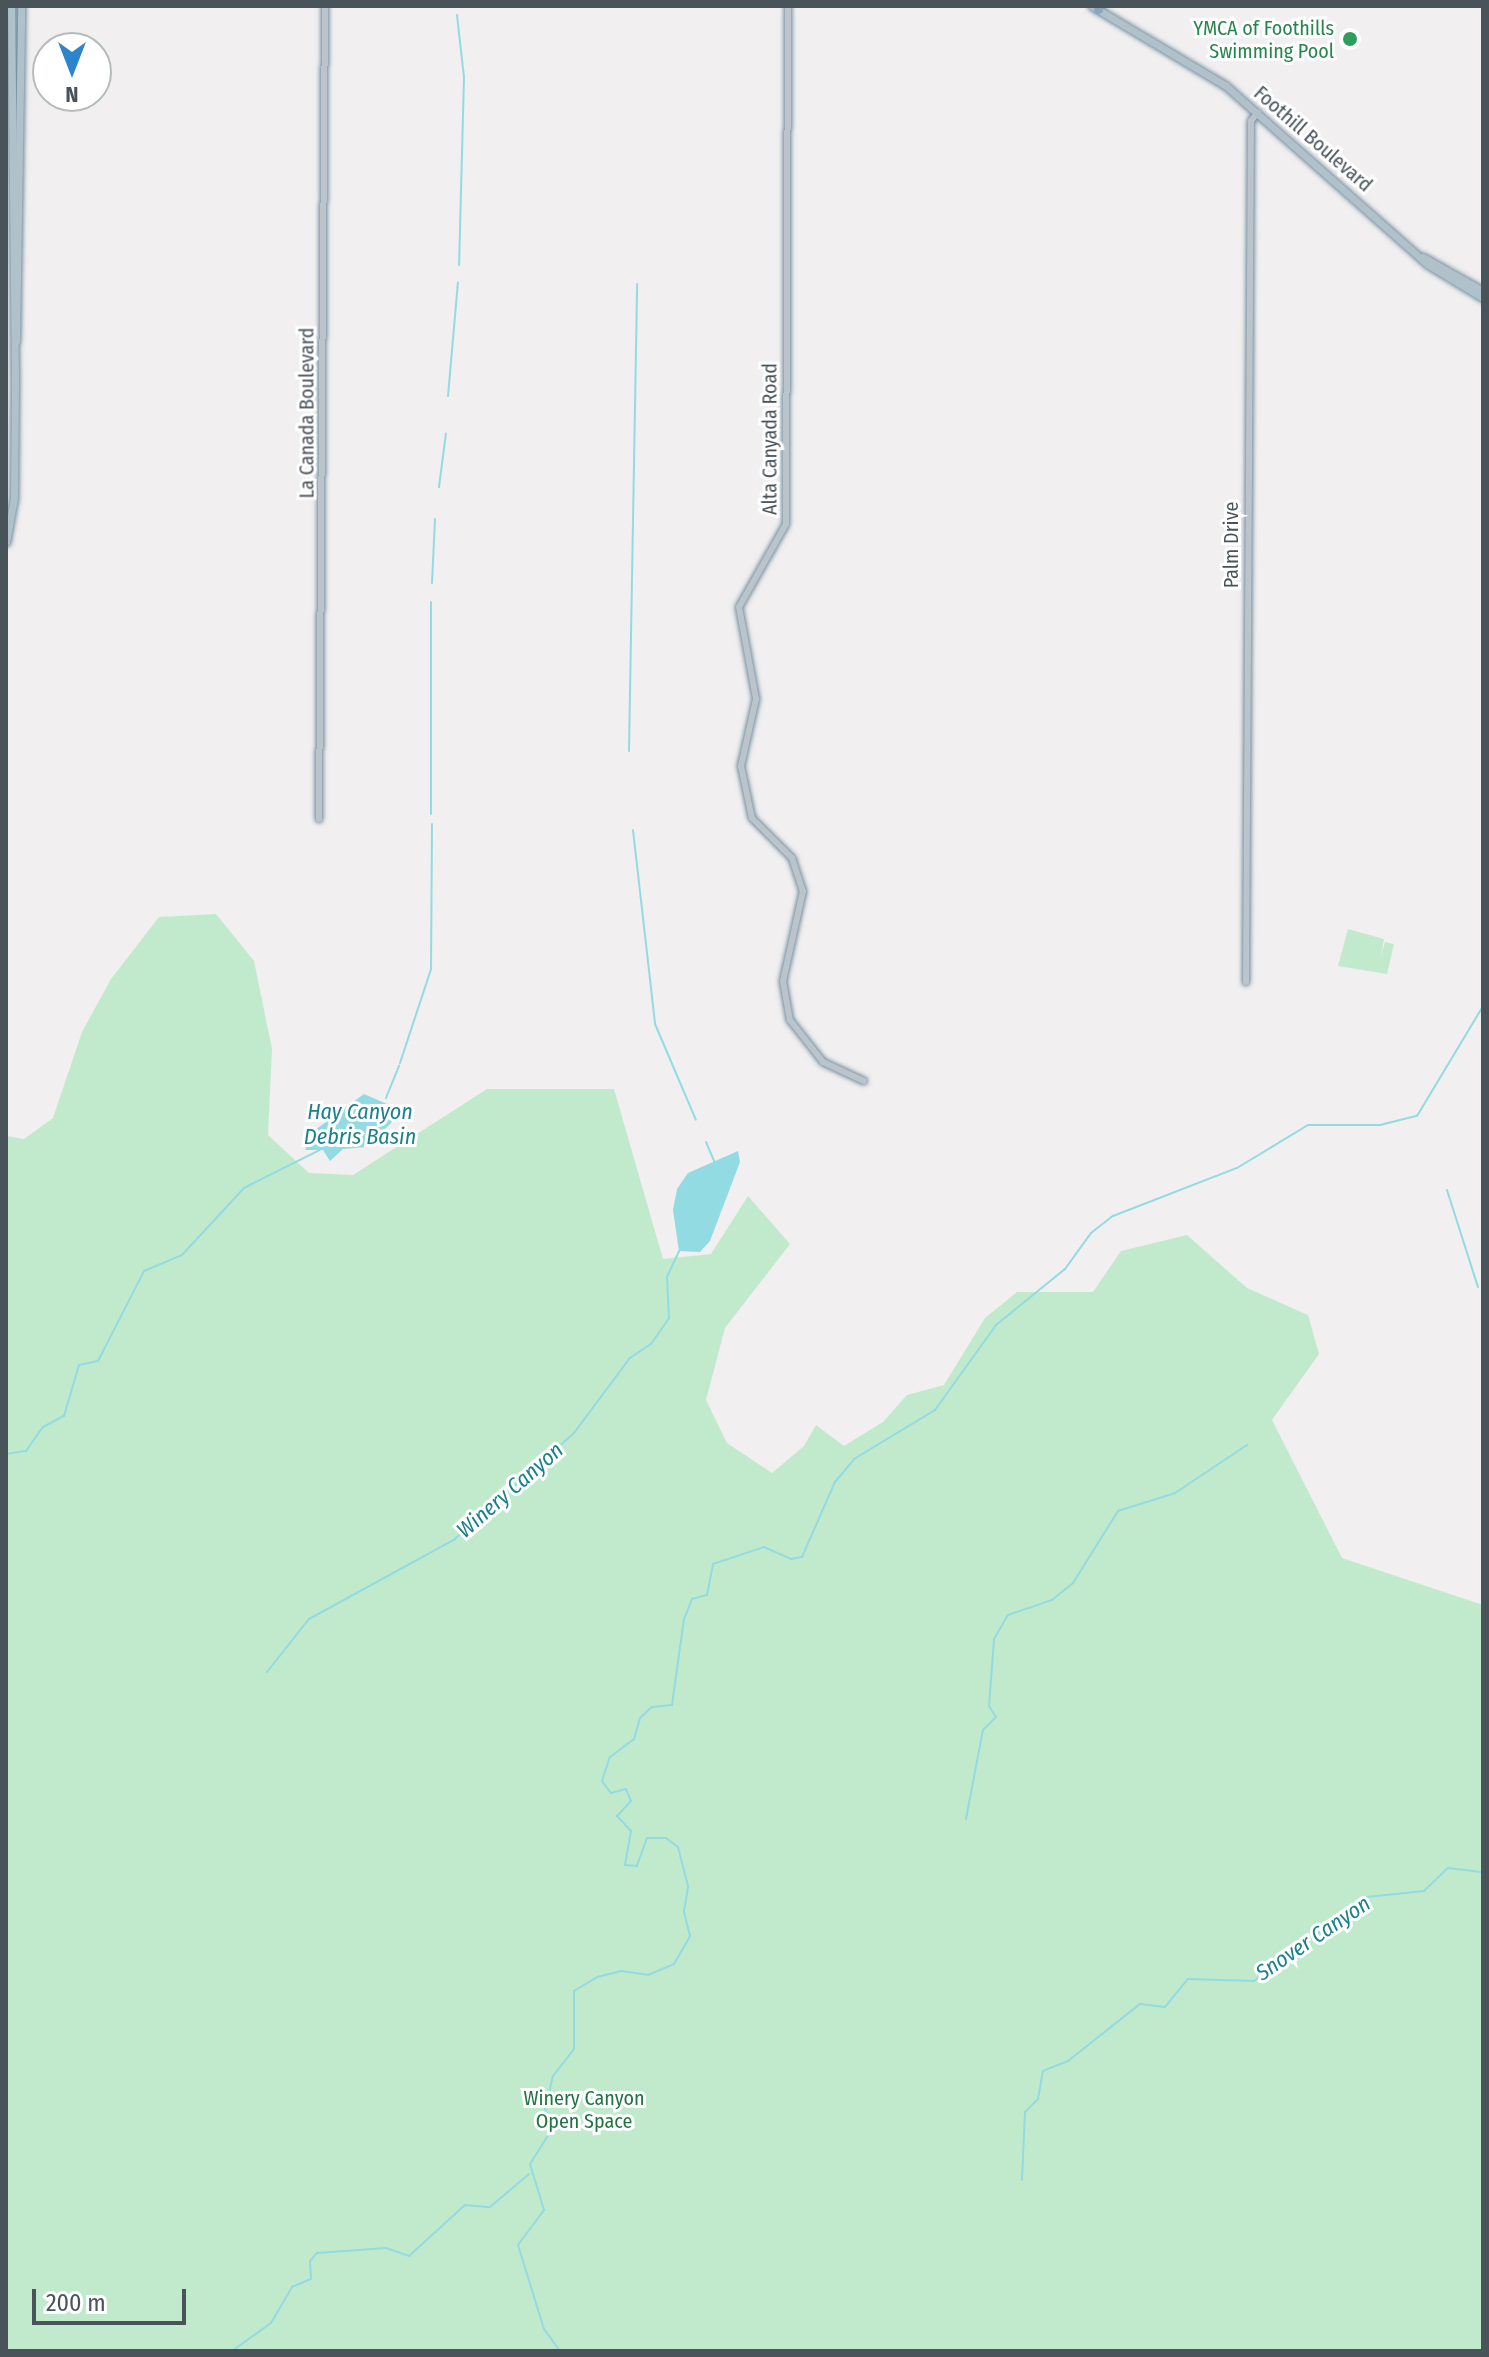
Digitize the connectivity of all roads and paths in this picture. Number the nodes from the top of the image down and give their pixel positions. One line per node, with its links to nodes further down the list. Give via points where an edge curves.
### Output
1 (11, 6): 10 (main road)
2 (21, 6): 10 (main road, via 20,320)
3 (325, 6): 12 (street, La Canada Boulevard)
4 (788, 6): 14 (street, Alta Canyada Road, via 786,524 739,607 756,699 741,766 752,818 792,858 803,891 783,981 790,1020 823,1062)
5 (1096, 7): 6 (main road, Foothill Boulevard, via 1195,65)
6 (1258, 112): 7 (main road, Foothill Boulevard); 13 (street, Palm Drive, via 1251,121)
7 (1423, 257): 8 (main road, Foothill Boulevard); 9 (main road, Foothill Boulevard)
8 (1483, 291)
9 (1483, 298)
10 (15, 347): 11 (main road, via 14,498)
11 (6, 542)
12 (319, 819)
13 (1246, 982)
14 (864, 1081)

